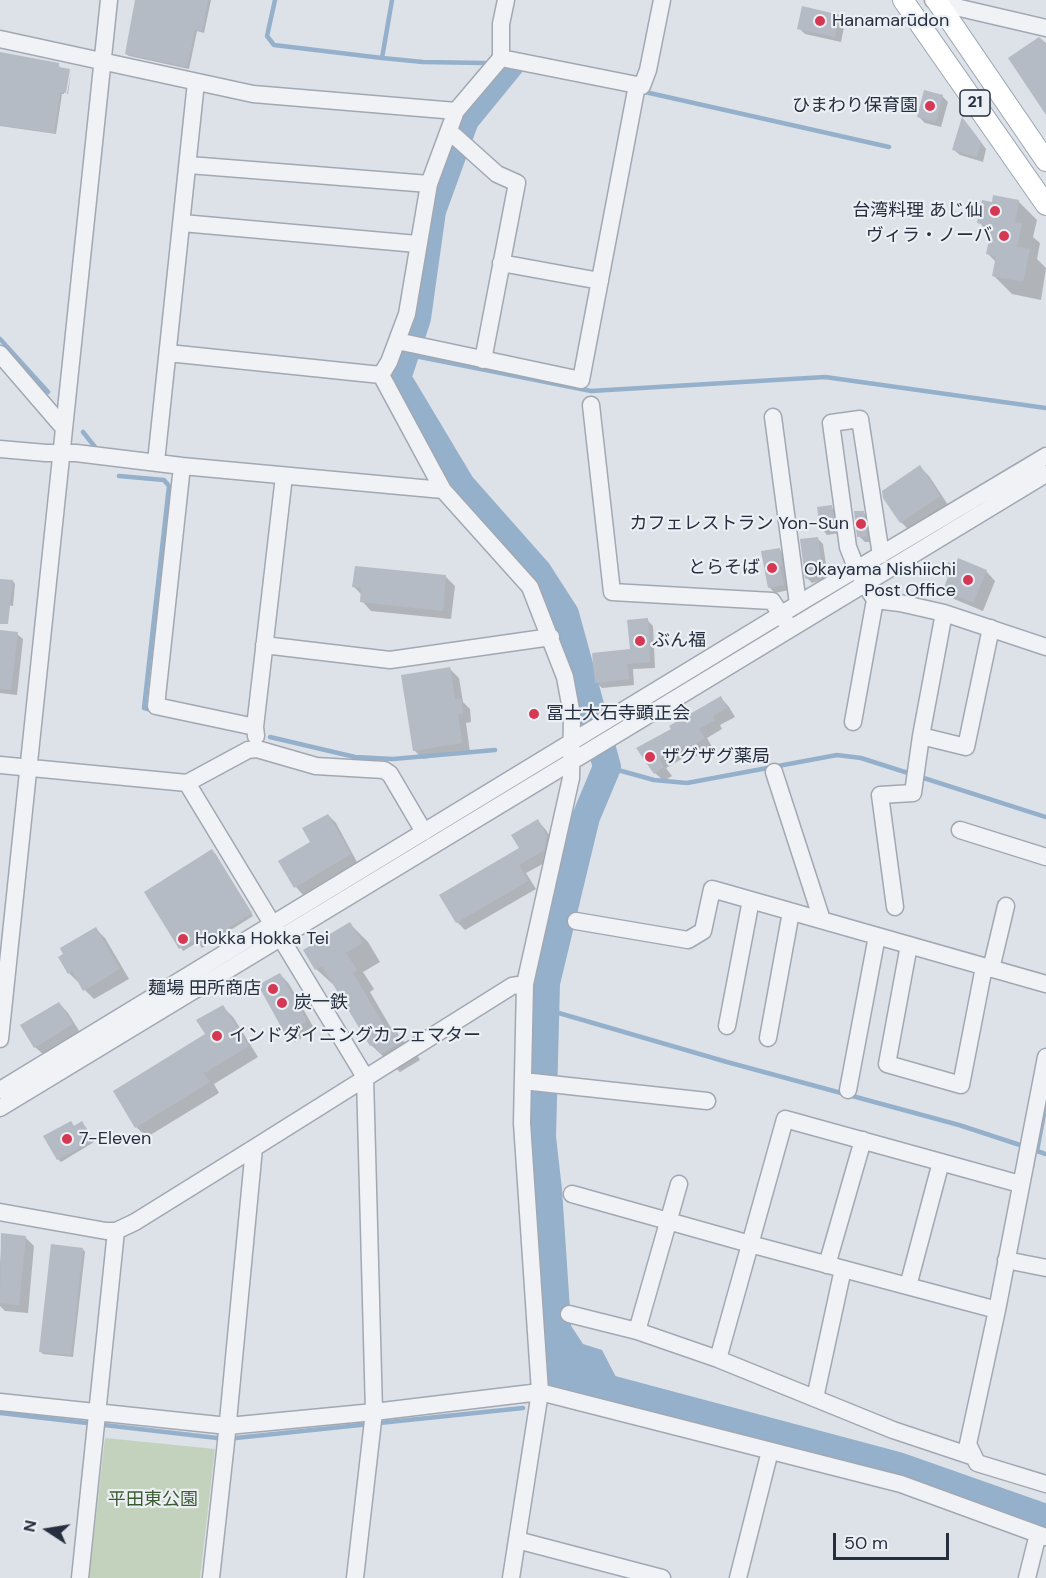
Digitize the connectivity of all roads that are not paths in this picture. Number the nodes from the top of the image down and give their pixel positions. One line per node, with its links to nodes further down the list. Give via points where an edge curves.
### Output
1 (109, 0): 9 (street)
2 (506, 0): 8 (street)
3 (663, 0): 11 (street, via 648,70 642,86)
4 (903, 0): 17 (main road, 21)
5 (935, 0): 6 (street); 14 (main road, 21)
6 (1046, 28)
7 (0, 39): 9 (street)
8 (501, 58): 11 (street); 12 (street)
9 (103, 62): 10 (street); 29 (street)
10 (196, 82): 12 (street, via 253,94); 15 (street)
11 (637, 85): 21 (street)
12 (456, 111): 13 (street)
13 (455, 137): 16 (street); 20 (street, via 497,174 517,183)
14 (1046, 161)
15 (189, 165): 16 (street); 18 (street)
16 (429, 184): 19 (street)
17 (1046, 205)
18 (182, 223): 19 (street); 23 (street)
19 (417, 244): 22 (street)
20 (501, 263): 21 (street); 25 (street)
21 (600, 281): 25 (street, via 581,380)
22 (404, 342): 25 (street); 26 (street)
23 (168, 352): 26 (street); 33 (street)
24 (0, 354): 29 (street)
25 (483, 360)
26 (381, 375): 37 (street)
27 (591, 405): 43 (street, via 612,592 772,601)
28 (773, 417): 41 (street)
29 (63, 428): 31 (street)
30 (0, 449): 31 (street)
31 (61, 452): 33 (street); 55 (street)
32 (1046, 456): 38 (street)
33 (156, 462): 34 (street)
34 (182, 466): 36 (street); 49 (street, via 156,706)
35 (1046, 474): 39 (street)
36 (284, 476): 37 (street); 46 (street)
37 (443, 490): 45 (street, via 530,587)
38 (881, 555): 39 (street); 39 (street, via 860,419 831,423 848,547)
39 (861, 577): 40 (street); 41 (street); 43 (street)
40 (875, 600): 42 (street); 48 (street)
41 (798, 604): 43 (street)
42 (944, 614): 44 (street); 50 (street)
43 (785, 622): 51 (street); 53 (street)
44 (991, 628): 47 (street); 50 (street, via 966,747)
45 (550, 637): 46 (street, via 390,660); 51 (street, via 565,677 573,715)
46 (264, 645): 49 (street)
47 (1046, 647)
48 (853, 722)
49 (255, 727): 52 (street)
50 (921, 735): 64 (street, via 913,793 880,795)
51 (572, 742): 53 (street); 59 (street)
52 (257, 749): 57 (street, via 248,750); 59 (street, via 316,766 384,770)
53 (572, 762): 68 (street); 72 (street)
54 (0, 765): 55 (street)
55 (28, 767): 57 (street); 62 (street)
56 (774, 772): 66 (street)
57 (188, 783): 68 (street)
58 (960, 830): 60 (street)
59 (424, 832): 68 (street)
60 (1046, 857)
61 (750, 900): 65 (street); 67 (street, via 712,889 703,931 688,940); 74 (street)
62 (7, 905): 76 (street)
63 (1006, 906): 71 (street)
64 (895, 907)
65 (791, 912): 66 (street); 75 (street)
66 (822, 920): 69 (street)
67 (576, 921)
68 (277, 930): 78 (street); 80 (street); 83 (street)
69 (877, 936): 70 (street); 81 (street)
70 (909, 945): 71 (street); 71 (street, via 887,1064 961,1085)
71 (988, 968): 73 (street)
72 (525, 984): 78 (street, via 512,986); 79 (street)
73 (1046, 984)
74 (727, 1026)
75 (768, 1038)
76 (0, 1039)
77 (1046, 1057): 88 (street)
78 (365, 1077): 85 (street); 105 (street)
79 (528, 1081): 82 (street); 102 (street, via 522,1123)
80 (0, 1090)
81 (848, 1090)
82 (707, 1101)
83 (0, 1108)
84 (863, 1140): 86 (street); 93 (street, via 785,1119); 95 (street)
85 (254, 1148): 92 (street); 107 (street)
86 (941, 1162): 88 (street); 97 (street)
87 (679, 1184): 91 (street)
88 (1020, 1184): 94 (street)
89 (572, 1194): 91 (street)
90 (0, 1212): 92 (street)
91 (669, 1221): 93 (street); 100 (street)
92 (116, 1231): 106 (street)
93 (750, 1245): 95 (street); 101 (street)
94 (1006, 1260): 96 (street); 98 (street)
95 (835, 1267): 97 (street); 103 (street)
96 (1046, 1268)
97 (908, 1287): 98 (street)
98 (997, 1310): 109 (street, via 968,1444)
99 (569, 1314): 100 (street)
100 (637, 1331): 101 (street)
101 (718, 1359): 103 (street)
102 (540, 1392): 105 (street); 108 (street); 112 (street)
103 (815, 1398): 109 (street, via 893,1430)
104 (0, 1402): 106 (street)
105 (373, 1419): 107 (street); 115 (street)
106 (96, 1421): 107 (street); 113 (street)
107 (227, 1434): 114 (street)
108 (770, 1451): 111 (street, via 901,1485); 118 (street)
109 (974, 1456): 110 (street, via 977,1463)
110 (1046, 1484)
111 (1042, 1535): 119 (street)
112 (517, 1540): 116 (street); 117 (street)
113 (80, 1578)
114 (211, 1578)
115 (356, 1578)
116 (511, 1578)
117 (663, 1578)
118 (738, 1578)
119 (1027, 1578)

